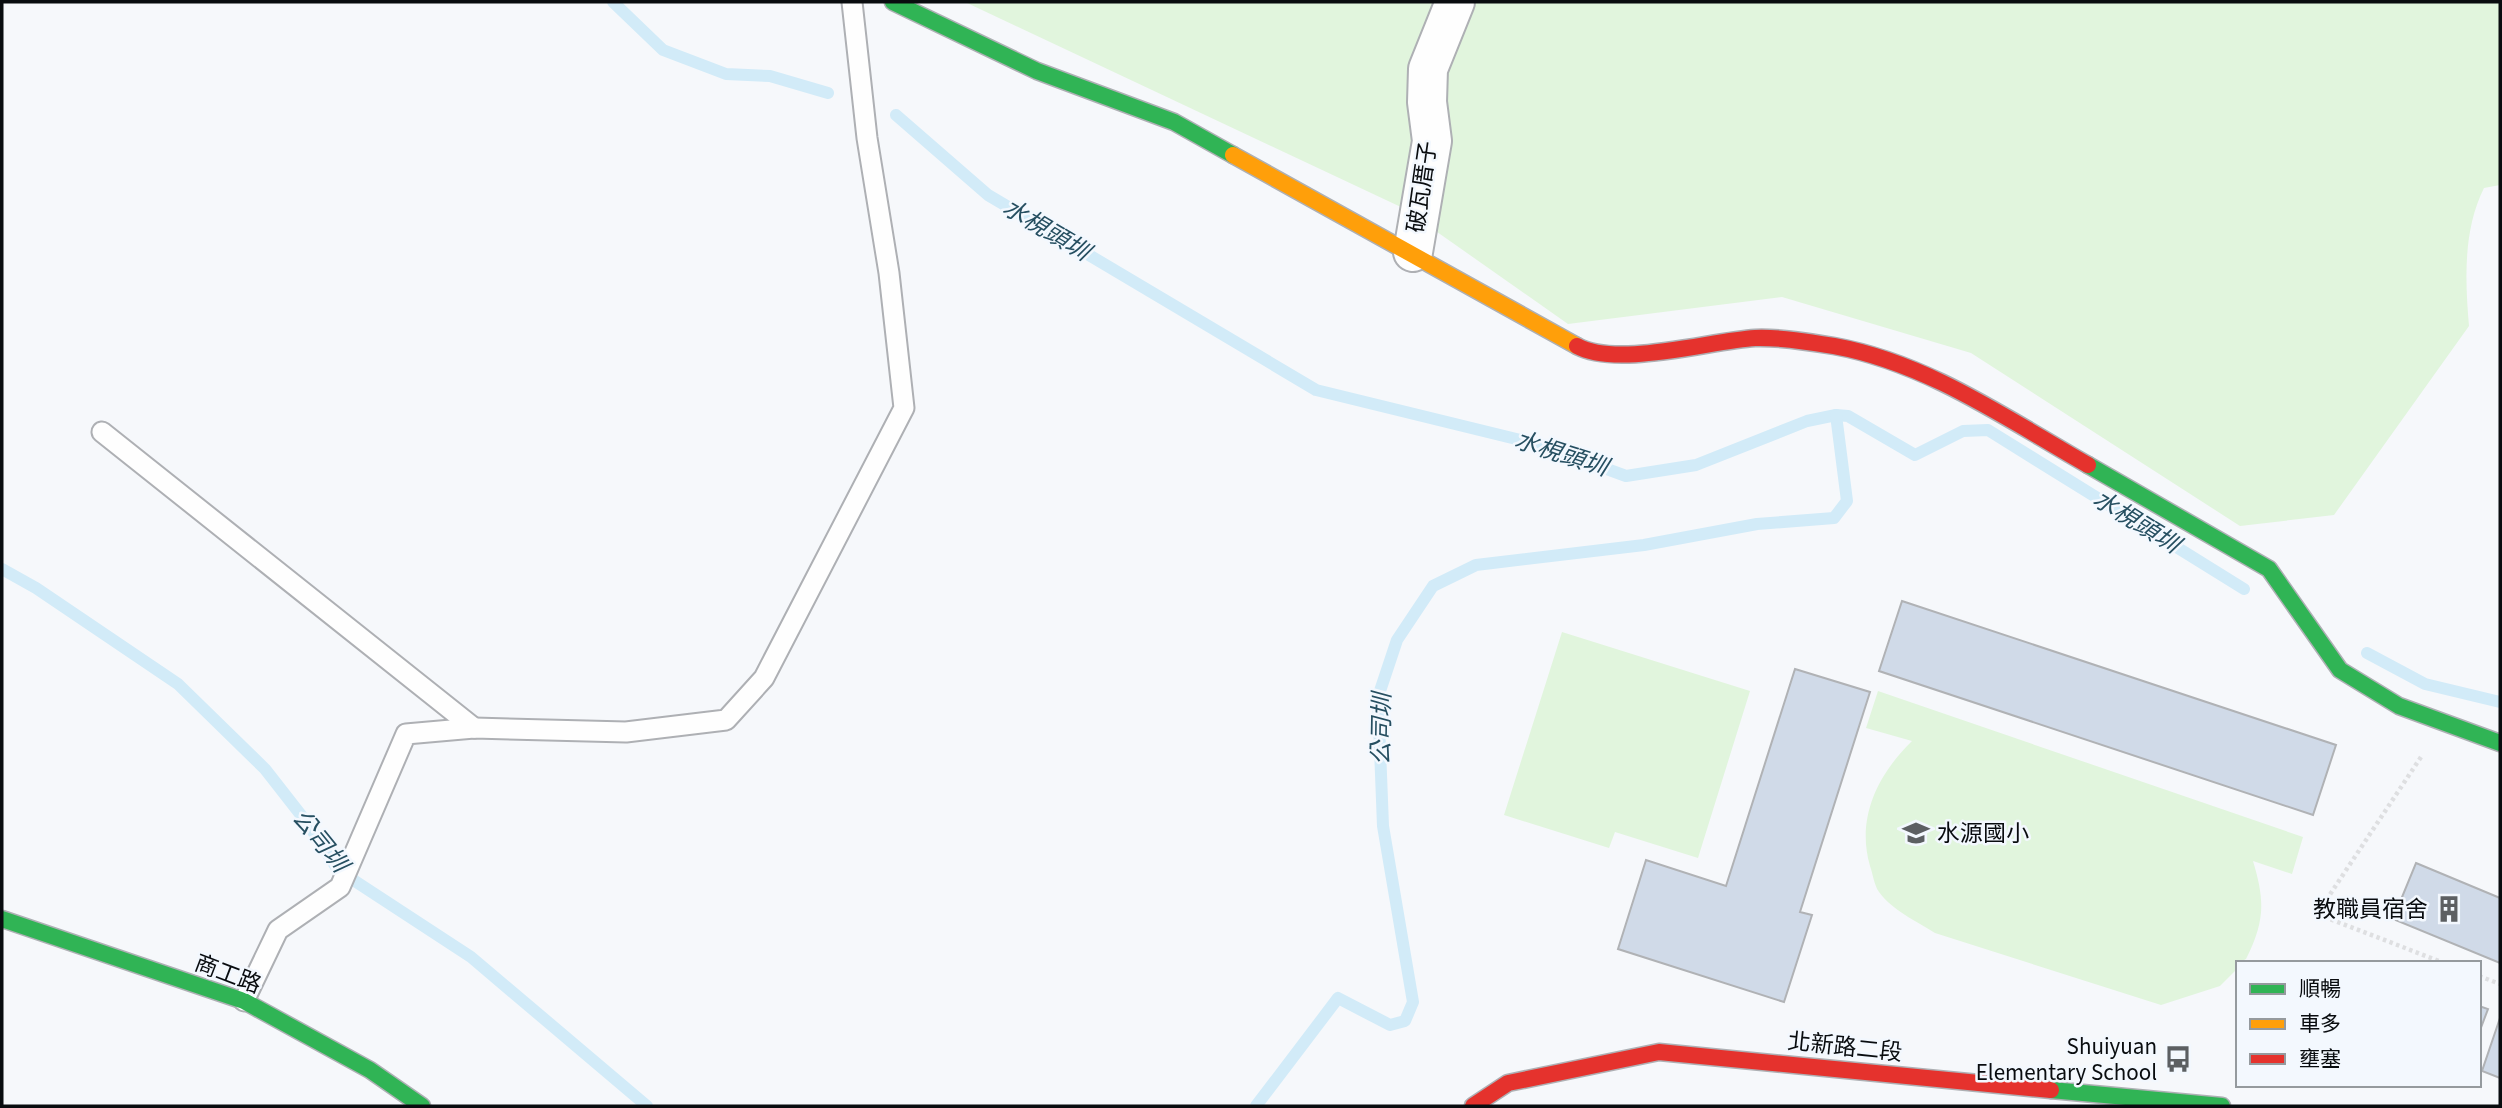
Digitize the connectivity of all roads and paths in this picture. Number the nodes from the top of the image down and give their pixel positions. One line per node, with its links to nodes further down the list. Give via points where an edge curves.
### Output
1 (852, 2): 7 (lane, via 904,408 764,678 726,720 626,732)
2 (893, 2): 4 (street, via 1037,71 1174,122)
3 (1455, 2): 4 (street, 破瓦厝子, via 1428,69 1432,141)
4 (1413, 252): 6 (street, via 1592,354 1663,351 1758,338 1834,346 1901,363 1959,391 2269,569 2340,670 2399,706)
5 (102, 432): 7 (lane)
6 (2444, 724): 8 (street); 10 (path, via 2317,914)
7 (474, 728): 13 (lane, via 407,734 340,887 278,930)
8 (2500, 743)
9 (2, 919): 13 (street, 商工路)
10 (2439, 961)
11 (2481, 977): 12 (path)
12 (2500, 984)
13 (244, 1001): 14 (street, 商工路, via 370,1070)
14 (422, 1106)
15 (1474, 1106): 16 (street, 北新路二段, via 1508,1083 1659,1052)
16 (2222, 1106)

